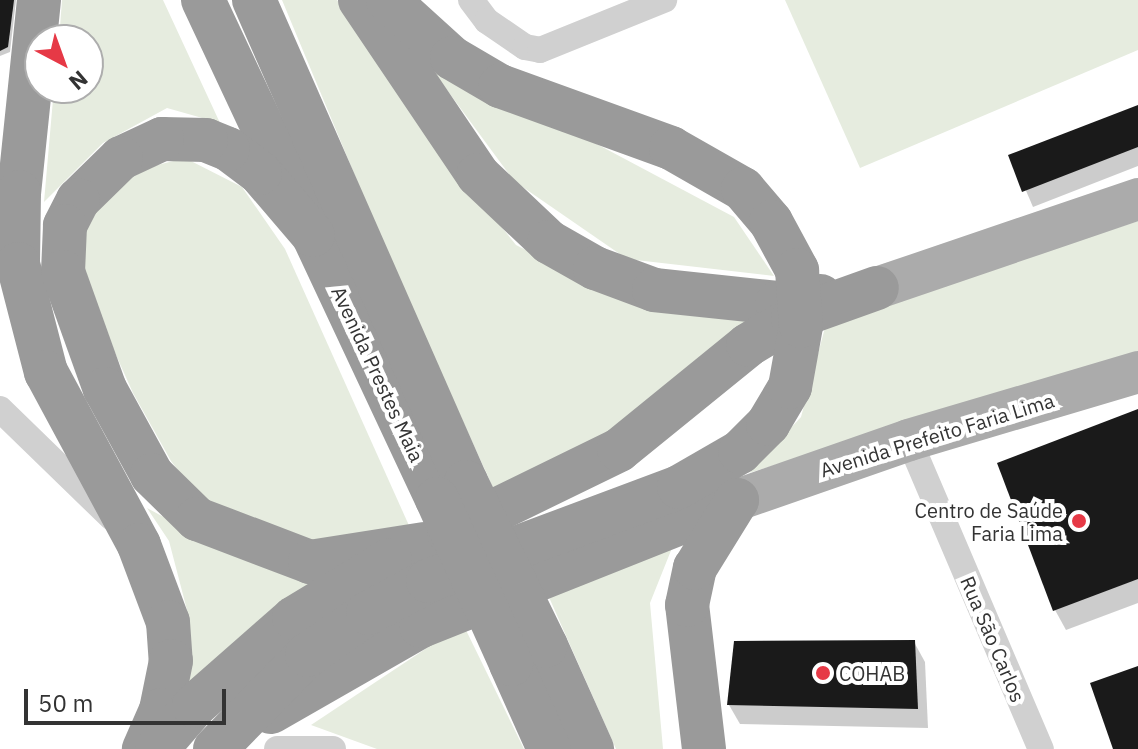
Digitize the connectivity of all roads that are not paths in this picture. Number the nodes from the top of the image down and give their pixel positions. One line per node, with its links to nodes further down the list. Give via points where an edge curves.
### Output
1 (39, 0): 8 (highway)
2 (203, 0): 13 (highway, Avenida Prestes Maia)
3 (254, 0): 18 (highway, Avenida Prestes Maia)
4 (360, 0): 14 (highway, via 478,175 549,242 595,268 654,290 777,303)
5 (388, 0): 25 (highway, bridge, via 452,58 500,86 671,148 743,189 771,222 797,270 801,326 790,387 768,424 740,452 679,487 428,581 368,613 307,655)
6 (471, 0): 7 (street, via 487,21 525,47 540,50)
7 (664, 0)
8 (35, 24)
9 (24, 58): 10 (highway)
10 (0, 83)
11 (28, 104): 21 (highway, via 18,249 30,323 46,372)
12 (1138, 199): 14 (main road)
13 (313, 235): 18 (highway, Avenida Prestes Maia); 20 (highway, via 260,173 228,149 206,140 162,139 121,158 78,200 65,226 63,272 105,389 152,475 197,519 310,562)
14 (877, 288): 20 (highway, via 793,318 748,345 619,450)
15 (1138, 372): 17 (main road, Avenida Prefeito Faria Lima)
16 (0, 409): 21 (street)
17 (909, 440): 19 (main road, Avenida Prefeito Faria Lima); 31 (street, Rua São Carlos)
18 (452, 490): 22 (highway, Avenida Prestes Maia, bridge)
19 (737, 500): 25 (highway, via 421,626); 30 (highway, via 695,568 687,605)
20 (425, 544): 24 (highway, via 379,565 294,618 194,706)
21 (139, 545): 23 (highway, via 168,622 171,661 161,710)
22 (528, 655): 28 (highway, Avenida Prestes Maia); 29 (highway, Avenida Prestes Maia)
23 (144, 749)
24 (157, 749)
25 (216, 749)
26 (277, 749): 27 (street)
27 (333, 749)
28 (549, 749)
29 (592, 749)
30 (704, 749)
31 (1041, 749)

